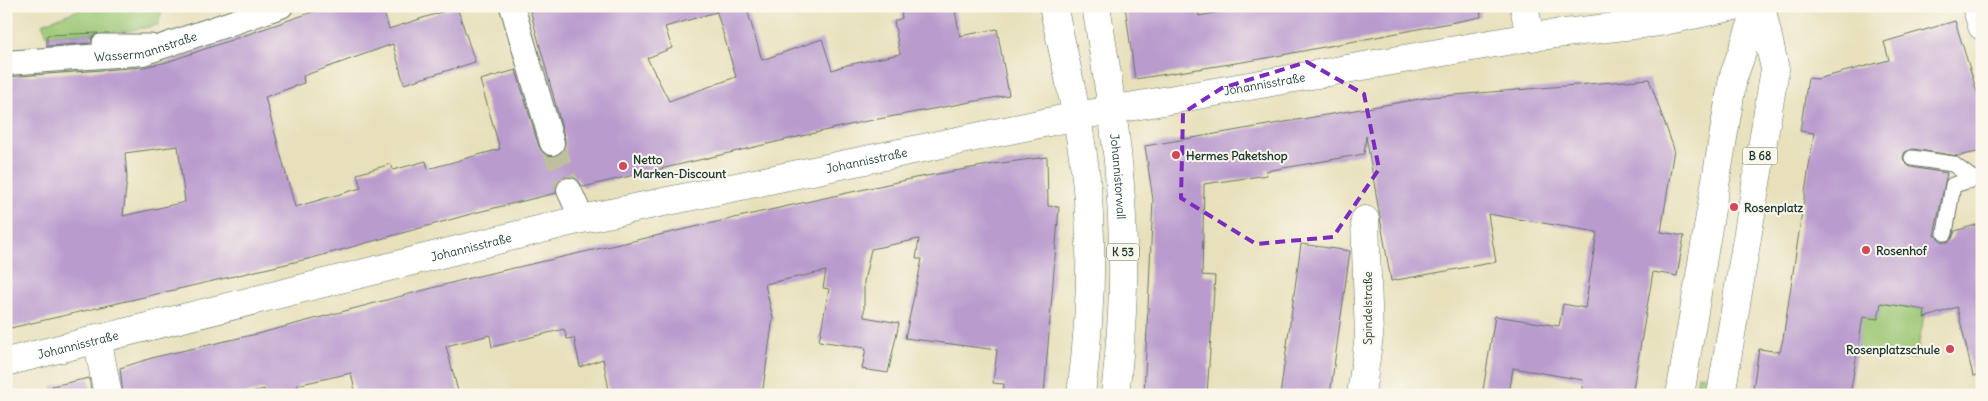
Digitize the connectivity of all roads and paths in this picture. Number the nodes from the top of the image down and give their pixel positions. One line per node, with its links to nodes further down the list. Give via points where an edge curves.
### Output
1 (281, 6): 12 (street, Wassermannstraße)
2 (512, 6): 16 (street)
3 (1053, 6): 15 (main road, K 53)
4 (1096, 6): 14 (main road, K 53)
5 (1524, 6): 10 (main road)
6 (1735, 6): 10 (main road, Johannisstraße, via 1659,22)
7 (1759, 6): 29 (main road, B 68, via 1733,78); 30 (main road, B 68, via 1775,69)
8 (1976, 6): 9 (main road)
9 (1982, 26)
10 (1530, 37): 14 (main road, Johannisstraße)
11 (100, 42): 12 (lane)
12 (176, 42): 13 (street, Wassermannstraße, via 143,53)
13 (6, 63)
14 (1112, 110): 15 (main road, Johannisstraße); 27 (main road, Johannistorwall / K 53, via 1123,258)
15 (1077, 116): 20 (main road, Johannisstraße); 26 (main road, K 53, via 1086,181 1090,260 1087,348)
16 (552, 143)
17 (1912, 158): 18 (lane, via 1953,164)
18 (1978, 178): 22 (lane, via 1953,185)
19 (569, 190): 20 (street)
20 (582, 219): 23 (main road, Johannisstraße)
21 (1365, 220): 28 (main road, Spindelstraße, via 1369,336)
22 (1945, 234)
23 (97, 338): 24 (main road, Johannisstraße); 25 (main road)
24 (6, 362)
25 (108, 395)
26 (1081, 395)
27 (1116, 395)
28 (1361, 395)
29 (1680, 395)
30 (1721, 395)

